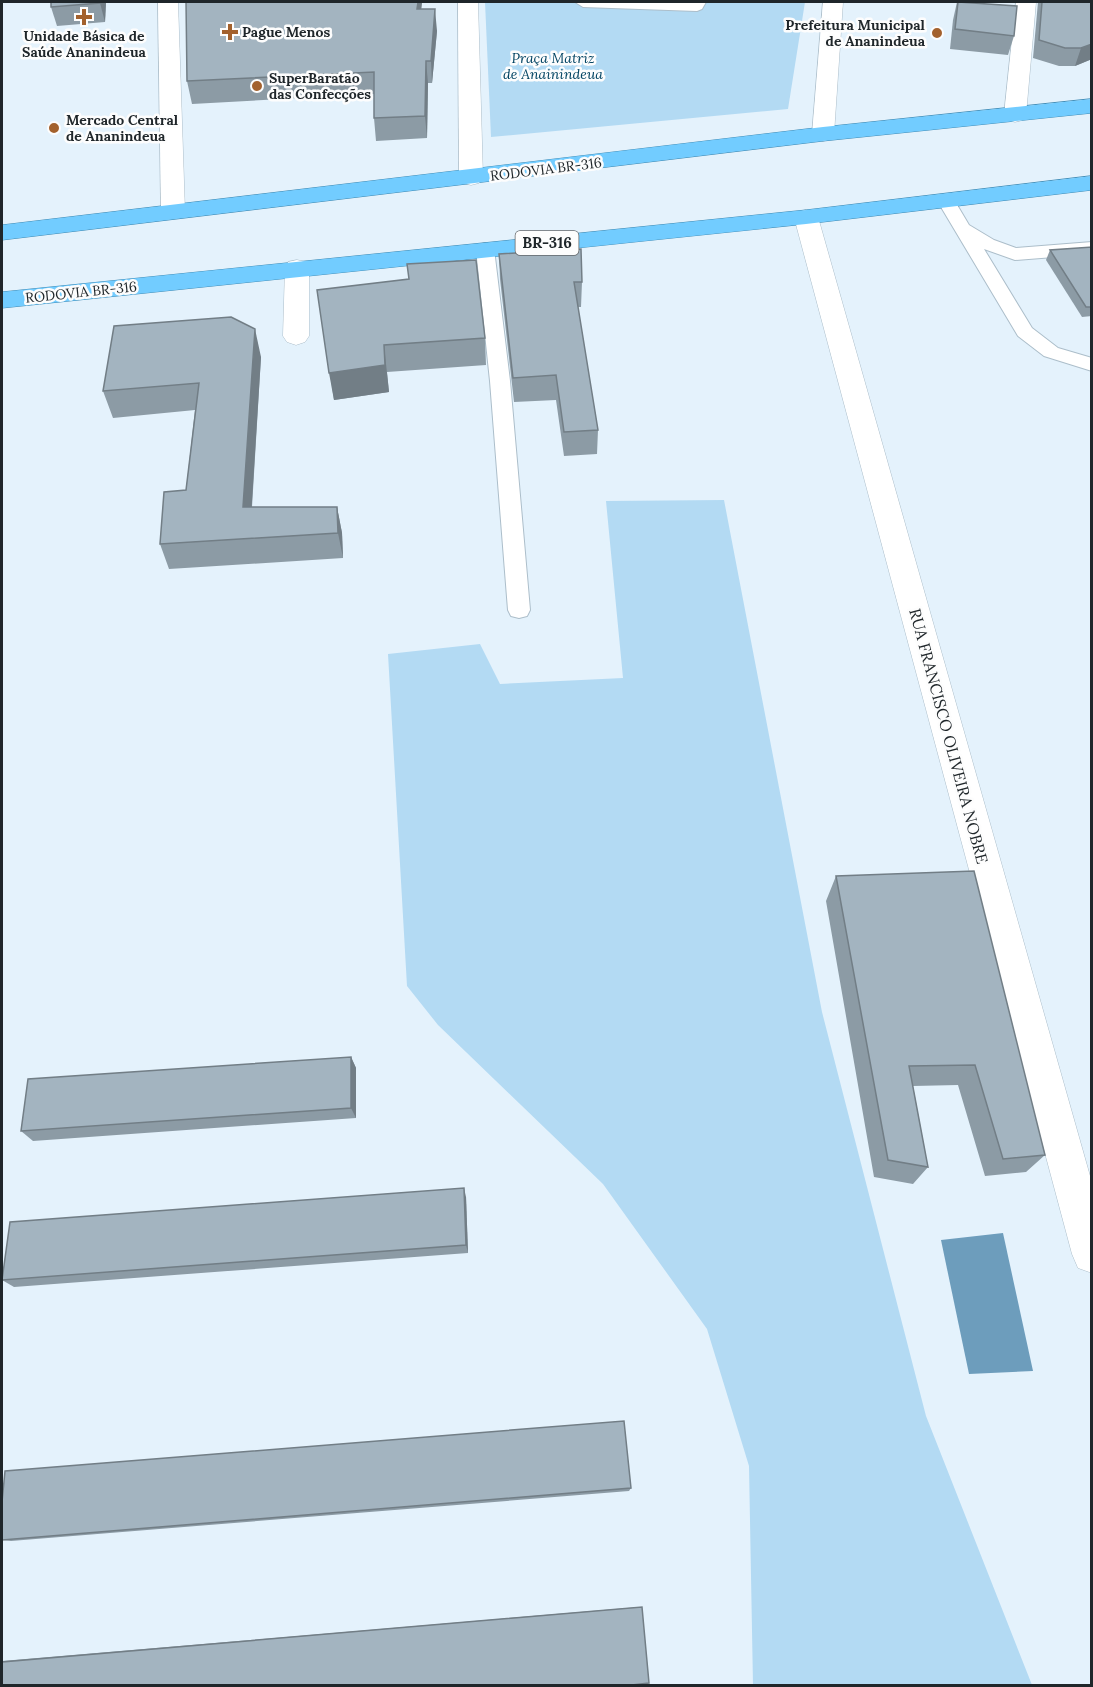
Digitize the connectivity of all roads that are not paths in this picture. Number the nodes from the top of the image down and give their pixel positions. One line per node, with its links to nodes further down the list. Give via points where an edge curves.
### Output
1 (168, 2): 13 (street)
2 (468, 2): 10 (street)
3 (583, 2): 4 (lane, via 697,6)
4 (698, 2)
5 (833, 2): 9 (street)
6 (1026, 2): 8 (street)
7 (1092, 106): 8 (highway, RODOVIA BR-316)
8 (1015, 114): 9 (highway, RODOVIA BR-316)
9 (823, 134): 10 (highway, RODOVIA BR-316)
10 (471, 178): 13 (highway, RODOVIA BR-316)
11 (1092, 183): 12 (highway, RODOVIA BR-316 / BR-316)
12 (947, 202): 14 (highway, RODOVIA BR-316 / BR-316); 15 (lane)
13 (173, 212): 16 (highway, RODOVIA BR-316)
14 (806, 217): 18 (highway, RODOVIA BR-316 / BR-316); 24 (street, RUA FRANCISCO OLIVEIRA NOBRE)
15 (962, 228): 17 (lane, via 1015,254); 22 (lane, via 1024,332 1051,352)
16 (2, 233)
17 (1092, 248)
18 (485, 249): 19 (highway, RODOVIA BR-316 / BR-316); 23 (lane)
19 (297, 268): 20 (highway, RODOVIA BR-316 / BR-316); 21 (street)
20 (2, 300)
21 (296, 336)
22 (1092, 365)
23 (519, 610)
24 (1092, 1254)

